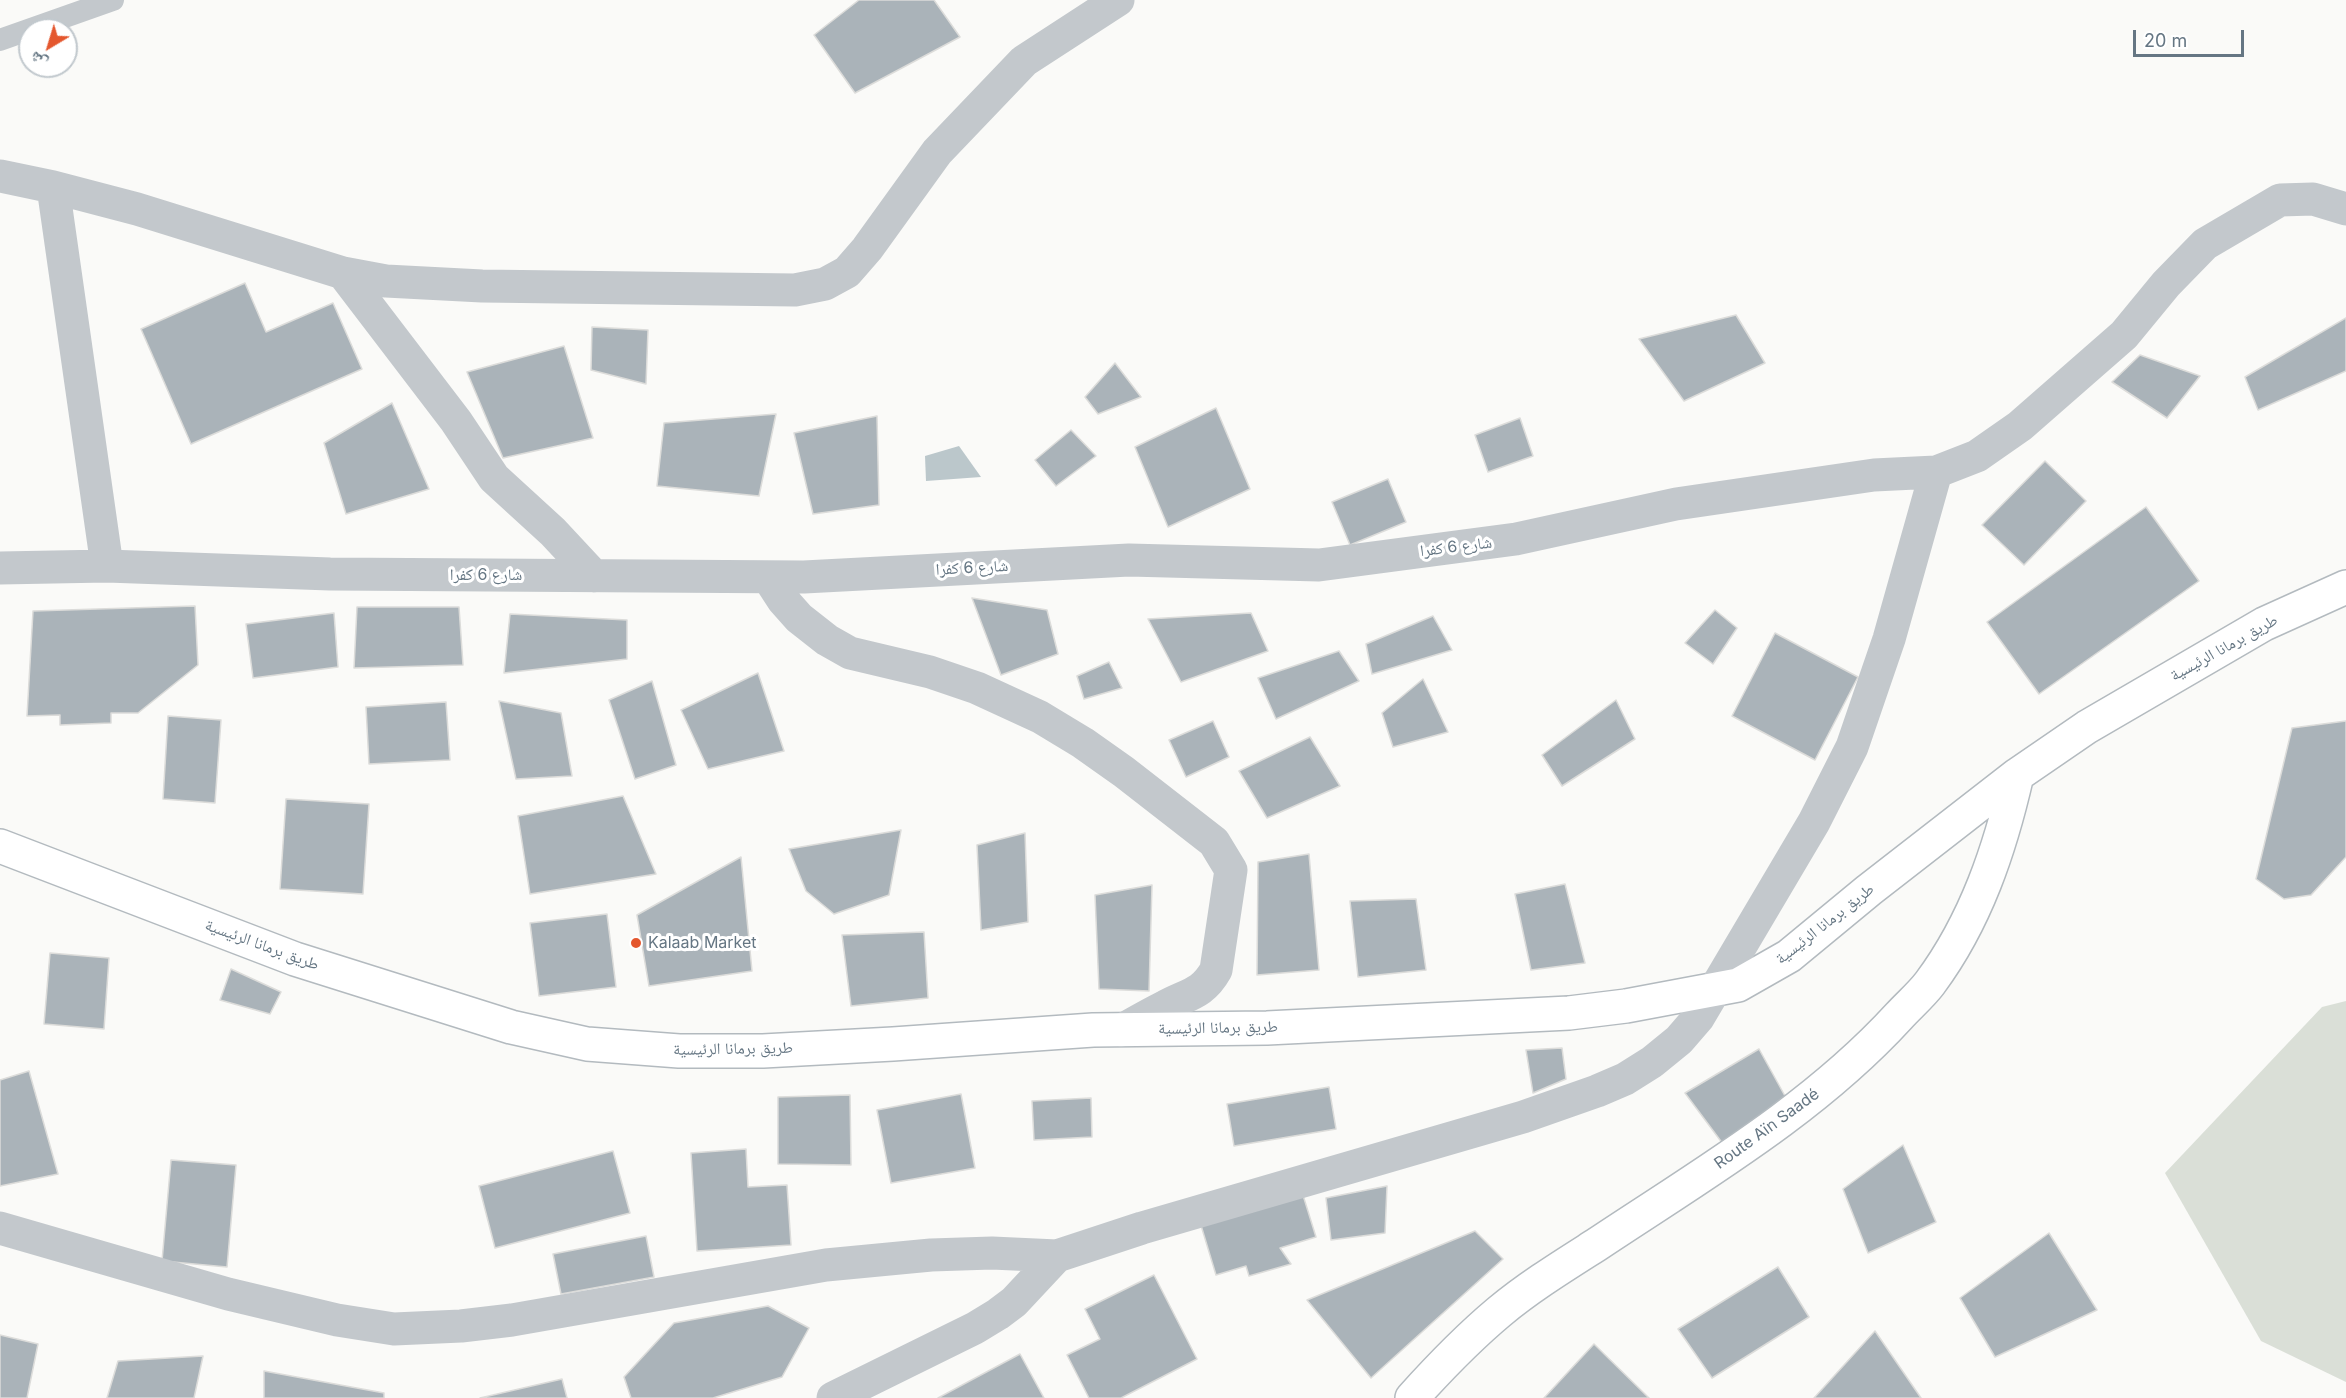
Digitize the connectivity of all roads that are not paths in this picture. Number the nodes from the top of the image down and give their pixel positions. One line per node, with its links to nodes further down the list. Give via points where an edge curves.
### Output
1 (113, 0): 3 (lane)
2 (1118, 0): 7 (street, via 1024,61 937,152 847,272 825,284 795,290 482,286 386,281)
3 (0, 40)
4 (0, 176): 5 (street)
5 (53, 187): 7 (street); 9 (street)
6 (2346, 209): 8 (street, شارع 6 كفرا, via 2313,199 2280,200 2205,244 2124,335 2020,426 1977,456)
7 (343, 273): 11 (street, via 494,478 553,531)
8 (1936, 472): 12 (street, شارع 6 كفرا, via 1874,475 1688,502 1516,539 1319,565 1129,560); 16 (street, via 1889,639 1852,747 1814,822)
9 (107, 566): 10 (street, شارع 6 كفرا); 11 (street, شارع 6 كفرا, via 330,574)
10 (0, 568)
11 (594, 576): 12 (street, شارع 6 كفرا)
12 (768, 577): 17 (street, via 799,618 827,640 850,653 977,688 1040,717 1124,772 1214,842 1231,870 1216,970 1208,984 1188,997)
13 (2346, 587): 14 (main road, طريق برمانا الرئيسية, via 2243,635 2087,727)
14 (2017, 776): 16 (main road, طريق برمانا الرئيسية, via 1788,956 1738,985); 21 (main road, Route Aïn Saadé, via 1990,874 1963,930 1930,983 1876,1042 1822,1090 1738,1152 1499,1312)
15 (0, 846): 17 (main road, طريق برمانا الرئيسية, via 295,959 511,1027 587,1044 679,1051 763,1051)
16 (1716, 991): 17 (main road, طريق برمانا الرئيسية, via 1569,1013 1267,1028); 19 (street, via 1679,1040 1625,1079 1597,1091 1523,1117)
17 (1122, 1030)
18 (0, 1228): 19 (street, via 228,1294 394,1329 512,1320 826,1264 982,1253)
19 (1057, 1256): 20 (street, via 998,1314)
20 (833, 1398)
21 (1412, 1398)

